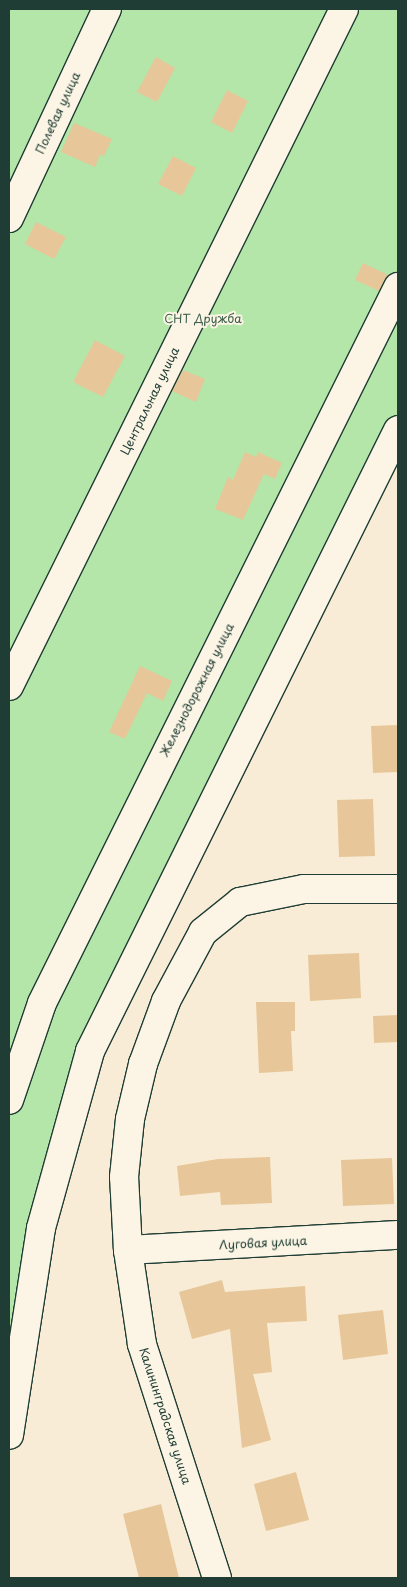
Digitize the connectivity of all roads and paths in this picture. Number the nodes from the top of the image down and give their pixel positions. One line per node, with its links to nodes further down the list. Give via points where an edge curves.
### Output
1 (107, 9): 3 (street, Полевая улица)
2 (344, 9): 6 (street, Центральная улица)
3 (9, 218)
4 (398, 287): 8 (street, Железнодорожная улица, via 42,1003)
5 (398, 430): 11 (street, via 90,1051 41,1228)
6 (9, 686)
7 (398, 889): 10 (street, Калининградская улица, via 304,889 240,902 203,932 166,1001 132,1109 124,1177)
8 (9, 1100)
9 (398, 1235): 10 (street, Луговая улица)
10 (128, 1250): 12 (street, Калининградская улица, via 142,1344)
11 (9, 1435)
12 (217, 1578)

